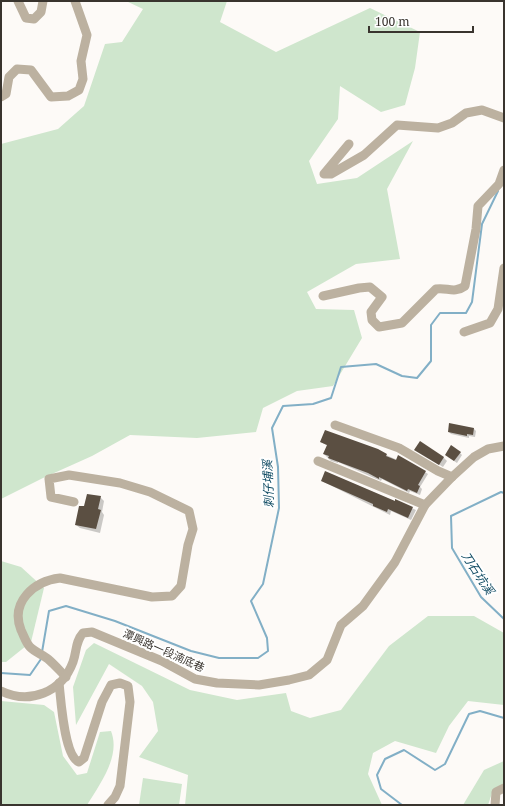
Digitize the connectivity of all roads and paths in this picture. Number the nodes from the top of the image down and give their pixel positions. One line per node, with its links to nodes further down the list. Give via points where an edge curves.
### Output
1 (18, 1): 2 (street, via 26,18 34,19 41,12)
2 (43, 1)
3 (75, 1): 4 (street, via 87,35 81,60 83,79 79,90 68,96 51,97 31,70 17,69 9,77 6,94)
4 (1, 97)
5 (504, 118): 6 (street, via 482,110 466,113 452,123 438,128 397,125 364,155 331,174 324,174)
6 (349, 144)
7 (504, 170): 9 (street, via 499,184 478,206 465,286 458,291 436,289 402,323 385,326 378,326 372,320 371,312 382,297 370,287)
8 (504, 268): 10 (street, via 498,309 490,323)
9 (323, 296)
10 (464, 332)
11 (335, 425): 14 (street, via 400,448)
12 (504, 446): 14 (street, 潭興路一段湳底巷, via 488,449 474,457)
13 (318, 461): 16 (street)
14 (452, 477): 16 (street, 潭興路一段湳底巷)
15 (74, 502): 17 (street, via 51,497 49,479 69,474 120,483 150,492 189,511 193,529 181,586 172,596 152,597 60,578 48,579 28,592 18,614 26,640)
16 (425, 505): 17 (street, 潭興路一段湳底巷, via 395,562 363,606 341,625 327,660 309,675 259,685 217,684 195,679 162,661 92,632 83,633 77,639 73,661)
17 (66, 676): 18 (street, 潭興路一段湳底巷)
18 (59, 684): 19 (street, 潭興路一段湳底巷, via 42,694 28,696); 21 (street, via 70,754 79,762 84,758 102,702 111,685 120,683 128,686 130,702 120,786)
19 (1, 691)
20 (504, 788): 22 (street, via 496,792)
21 (108, 805)
22 (495, 805)

